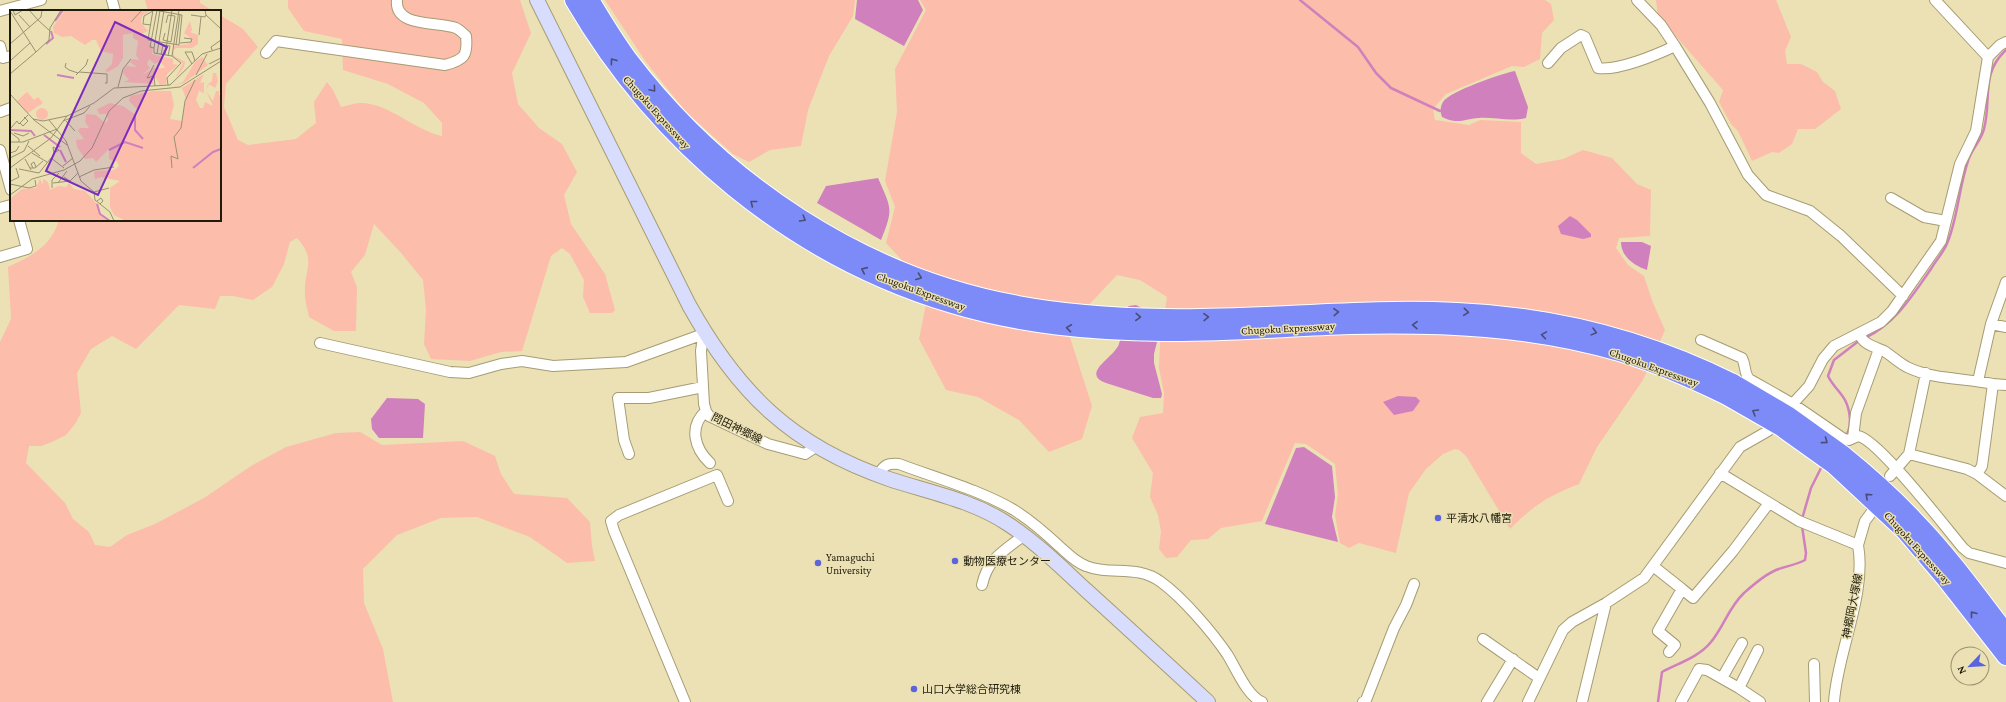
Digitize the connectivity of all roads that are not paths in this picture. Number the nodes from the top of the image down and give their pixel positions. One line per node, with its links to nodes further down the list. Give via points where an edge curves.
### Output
1 (41, 0): 10 (street)
2 (112, 0): 9 (street)
3 (397, 0): 14 (street, via 396,6 409,20 457,29 466,36 465,56 458,62 445,65 276,41)
4 (537, 0): 33 (street)
5 (574, 0): 30 (highway, Chugoku Expressway, one-way to 5, via 1042,324 953,304 863,269 790,228 724,181 665,124 594,35)
6 (590, 0): 30 (highway, Chugoku Expressway, one-way to 30, via 627,57 675,114 733,170 800,218 867,256 939,285 1015,305)
7 (1637, 0): 13 (street, via 1661,25)
8 (1935, 0): 16 (street)
9 (115, 10)
10 (0, 12)
11 (2006, 42): 16 (street)
12 (0, 46): 15 (street, via 3,58)
13 (1675, 46): 17 (street, via 1608,70 1598,68 1585,37 1581,35 1561,48); 29 (street, via 1710,103 1748,176 1766,196 1810,211 1841,236)
14 (266, 53)
15 (10, 56)
16 (1988, 57): 26 (street, via 1976,131 1960,164)
17 (1548, 63)
18 (10, 108): 19 (street)
19 (0, 112)
20 (3, 157): 21 (street)
21 (10, 186)
22 (1891, 198): 26 (street, via 1924,218)
23 (10, 205): 24 (street)
24 (0, 208)
25 (19, 221): 27 (street, via 27,249)
26 (1946, 221): 29 (street, via 1941,241)
27 (0, 257)
28 (2005, 287): 31 (street)
29 (1903, 296): 34 (street, via 1892,311)
30 (1108, 324): 49 (highway, Chugoku Expressway, bridge, via 1167,325 1405,311 1510,316 1562,324 1626,340 1689,363 1730,390 1789,416)
31 (1991, 324): 32 (street); 39 (street)
32 (2006, 326)
33 (705, 336): 36 (street, via 698,336 626,362 553,366 522,361 469,372 450,372); 42 (street, 問田神郷線, via 701,351); 46 (street, via 749,392 782,422)
34 (1862, 338): 37 (street); 43 (street, via 1834,346 1809,386)
35 (1701, 340): 43 (street, via 1738,356 1745,365 1745,375 1749,379)
36 (320, 343)
37 (1879, 349): 38 (street, via 1907,367); 45 (street, via 1856,413)
38 (1926, 373): 39 (street); 48 (street)
39 (1978, 381): 40 (street)
40 (1993, 384): 41 (street); 53 (street, via 1982,466)
41 (2006, 385)
42 (703, 387): 44 (street, 問田神郷線); 47 (street, via 648,398 618,398 624,440)
43 (1793, 404): 45 (street, via 1844,439); 52 (street, via 1768,431 1740,446)
44 (706, 411): 46 (street, 問田神郷線, via 719,421 768,444 805,454); 50 (street, via 700,416 695,435 696,446)
45 (1853, 438): 51 (street, via 1861,436 1869,441)
46 (817, 446): 54 (street)
47 (629, 454)
48 (1909, 454): 51 (street); 53 (street)
49 (1838, 460): 58 (highway, Chugoku Expressway); 69 (highway, Chugoku Expressway, one-way to 49)
50 (710, 463)
51 (1893, 472): 62 (street, via 1969,553)
52 (1720, 473): 57 (street); 63 (street)
53 (1977, 474): 55 (street)
54 (878, 475): 60 (street, via 970,505 1007,523); 84 (street, via 883,466 899,464 980,494 998,501 1029,520 1085,566 1129,570 1160,581 1209,632 1226,653 1252,696)
55 (2006, 496)
56 (728, 501): 82 (street, via 717,475 611,521)
57 (1769, 503): 61 (street, via 1802,522); 66 (street, via 1733,551 1692,598)
58 (1900, 505): 68 (highway, via 1944,546); 69 (highway, Chugoku Expressway, via 1953,564)
59 (1871, 513): 61 (street, via 1865,521)
60 (1024, 535): 65 (street, via 992,561); 83 (street)
61 (1858, 545): 91 (street, 神郷岡大塚線, via 1860,569 1857,590)
62 (2006, 563)
63 (1653, 566): 66 (street); 67 (street, via 1644,578)
64 (1414, 584): 85 (street)
65 (982, 585)
66 (1682, 589): 73 (street, via 1658,631 1675,645)
67 (1606, 604): 78 (street, via 1572,622 1563,630); 88 (street)
68 (2006, 617)
69 (1999, 635): 74 (highway, Chugoku Expressway); 76 (highway)
70 (1483, 639): 75 (street)
71 (1742, 643): 79 (street)
72 (1758, 650): 80 (street)
73 (1669, 652)
74 (2006, 656)
75 (1513, 659): 78 (street); 86 (street)
76 (2006, 661)
77 (1814, 664): 90 (street)
78 (1539, 678): 87 (street)
79 (1722, 678): 80 (street); 89 (street, via 1699,669)
80 (1739, 688): 81 (street)
81 (1758, 701)
82 (685, 702)
83 (1208, 702)
84 (1262, 702)
85 (1363, 702)
86 (1486, 702)
87 (1528, 702)
88 (1582, 702)
89 (1681, 702)
90 (1815, 702)
91 (1834, 702)

